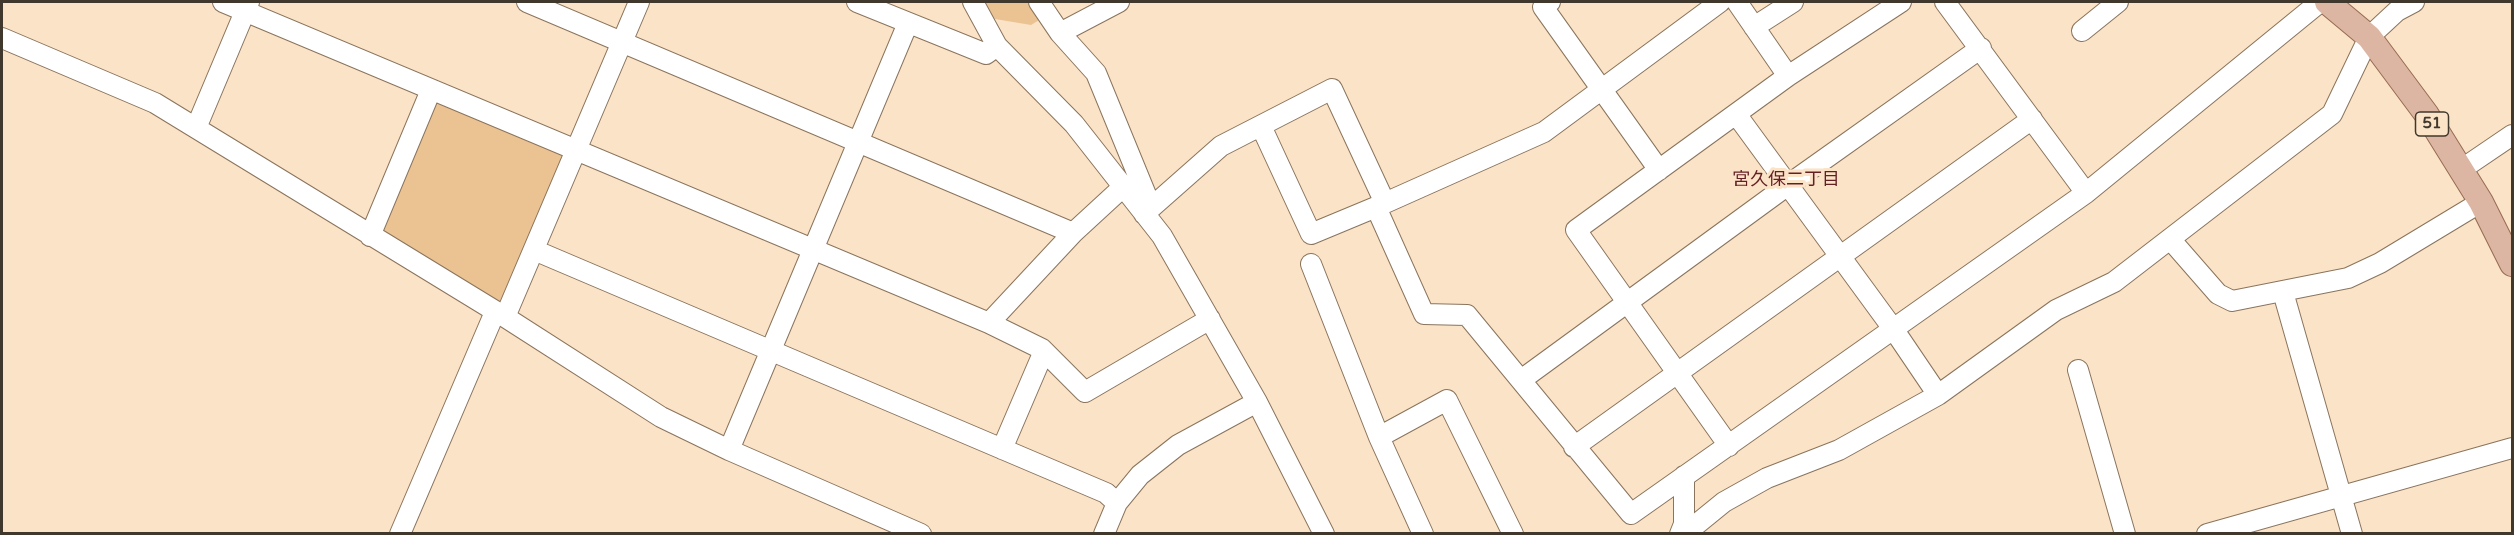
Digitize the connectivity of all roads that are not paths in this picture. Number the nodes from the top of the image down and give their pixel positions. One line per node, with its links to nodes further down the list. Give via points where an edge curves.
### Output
1 (222, 2): 18 (street)
2 (527, 2): 25 (street)
3 (639, 2): 25 (street)
4 (857, 2): 19 (street)
5 (973, 2): 26 (street)
6 (1039, 2): 22 (street)
7 (1119, 2): 22 (street)
8 (1550, 2): 29 (street, via 1543,7)
9 (1720, 2): 29 (street)
10 (1737, 2): 20 (street)
11 (1793, 2): 20 (street)
12 (1901, 2): 28 (street)
13 (1945, 2): 27 (street)
14 (2118, 2): 21 (street)
15 (2320, 2): 42 (street)
16 (2327, 2): 23 (main road, 51)
17 (2414, 2): 23 (street, via 2397,11)
18 (247, 6): 30 (street); 34 (street)
19 (908, 23): 26 (street, via 986,54); 36 (street)
20 (1754, 27): 28 (street)
21 (2082, 31)
22 (1060, 33): 45 (street, via 1096,73)
23 (2369, 37): 38 (main road, 51); 48 (street, via 2332,114)
24 (2, 38): 34 (street, via 155,103)
25 (622, 42): 36 (street); 37 (street)
26 (997, 46): 41 (street, via 1074,124)
27 (1981, 48): 32 (street); 40 (street)
28 (1788, 76): 31 (street)
29 (1601, 88): 39 (street); 44 (street, via 1544,132)
30 (431, 90): 37 (street); 47 (street)
31 (1736, 114): 39 (street); 40 (street)
32 (2032, 119): 42 (street); 51 (street)
33 (1261, 126): 44 (street, via 1311,234); 44 (street, via 1332,89); 45 (street, via 1221,146)
34 (196, 128): 47 (street)
35 (2512, 135): 38 (street)
36 (857, 142): 46 (street); 49 (street)
37 (576, 150): 49 (street); 50 (street)
38 (2462, 169): 43 (main road, 51)
39 (1659, 170): 55 (street, via 1576,230)
40 (1788, 185): 51 (street); 55 (street)
41 (1123, 188): 45 (street); 46 (street)
42 (2086, 194): 59 (street)
43 (2481, 202): 53 (main road, 51); 54 (street, via 2348,278)
44 (1380, 205): 64 (street, via 1424,314 1467,315)
45 (1147, 211): 57 (street)
46 (1073, 232): 58 (street)
47 (370, 236): 56 (street)
48 (2170, 239): 54 (street, via 2218,294 2232,301); 65 (street, via 2114,282 2056,310)
49 (813, 248): 58 (street); 61 (street)
50 (534, 250): 56 (street); 61 (street)
51 (1840, 256): 59 (street); 63 (street)
52 (1311, 264): 67 (street)
53 (2512, 264)
54 (2283, 292): 74 (street)
55 (1628, 302): 63 (street); 64 (street)
56 (500, 315): 72 (street, via 661,417); 77 (street)
57 (1210, 319): 60 (street, via 1085,392); 66 (street)
58 (989, 323): 60 (street)
59 (1894, 330): 65 (street); 68 (street)
60 (1044, 351): 71 (street)
61 (770, 352): 71 (street); 72 (street)
62 (2078, 370): 83 (street)
63 (1678, 374): 68 (street); 69 (street)
64 (1521, 380): 69 (street)
65 (1938, 395): 76 (street, via 1839,450 1750,488 1724,502 1692,528)
66 (1257, 402): 75 (street, via 1178,445 1140,475); 80 (street)
67 (1379, 437): 81 (street); 82 (street, via 1447,400)
68 (1729, 446): 73 (street)
69 (1575, 447): 73 (street, via 1631,514)
70 (2512, 448): 74 (street)
71 (1002, 449): 75 (street, via 1106,493)
72 (729, 450): 78 (street)
73 (1684, 476): 76 (street)
74 (2341, 496): 84 (street); 85 (street)
75 (1117, 503): 79 (street)
76 (1682, 529)
77 (400, 534)
78 (921, 534)
79 (1104, 534)
80 (1324, 534)
81 (1423, 534)
82 (1513, 534)
83 (2126, 534)
84 (2207, 534)
85 (2352, 534)

